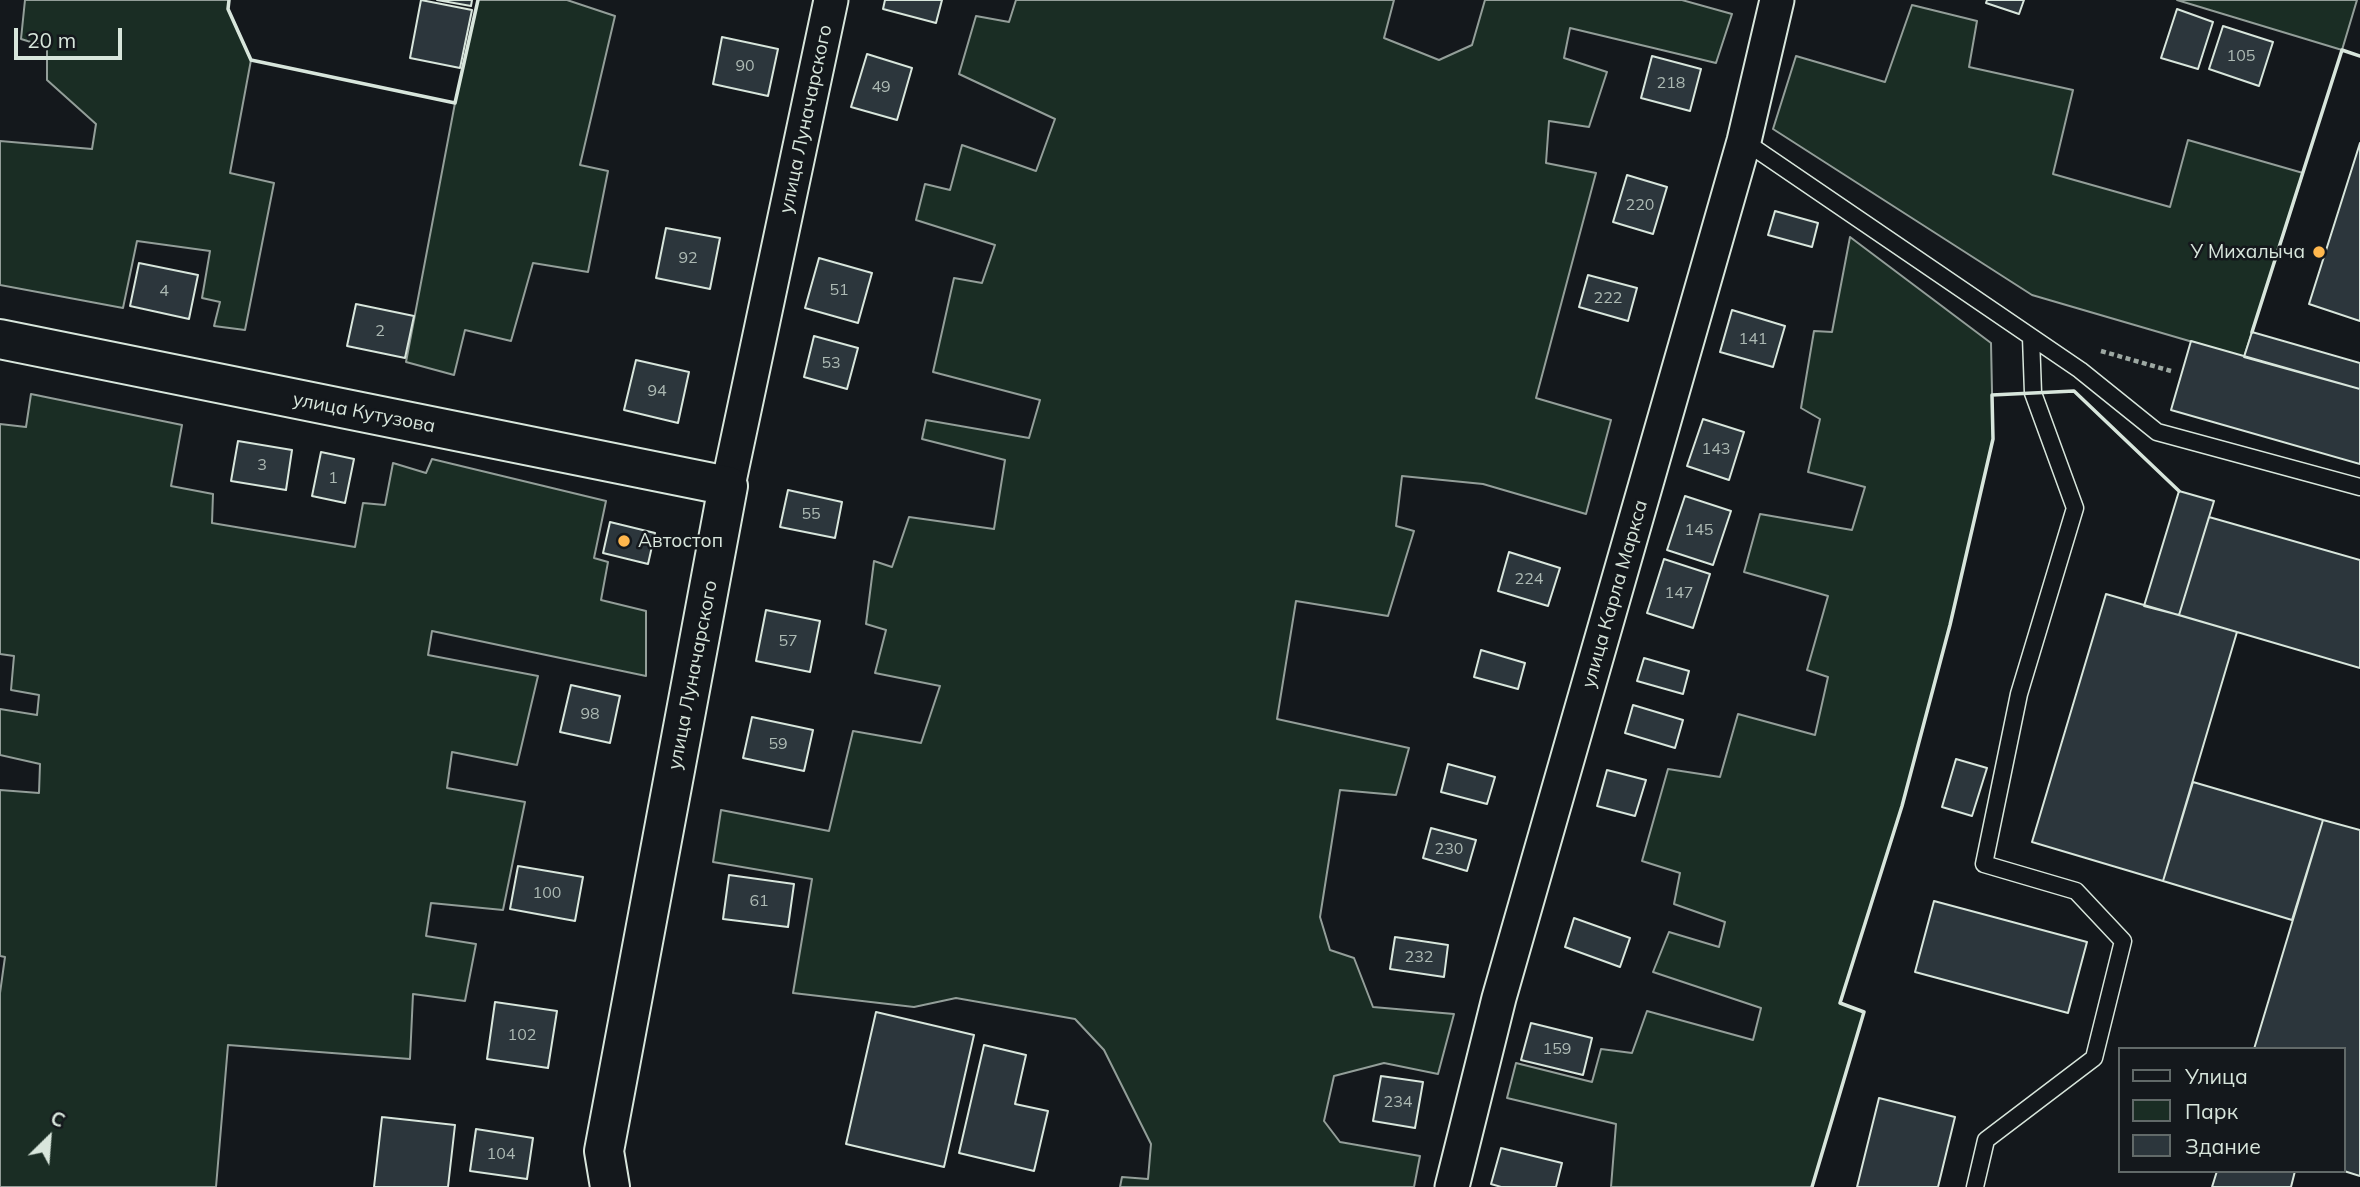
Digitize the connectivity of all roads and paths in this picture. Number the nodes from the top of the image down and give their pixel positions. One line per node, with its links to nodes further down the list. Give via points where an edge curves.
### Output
1 (831, 0): 6 (street, улица Луначарского)
2 (1777, 0): 3 (street, улица Карла Маркса)
3 (1744, 141): 4 (lane); 9 (street, улица Карла Маркса, via 1499,998)
4 (2031, 337): 7 (lane, via 2157,432); 10 (lane, via 2033,393 2075,508 2019,694 1984,864 2076,891 2123,941 2094,1058 1986,1140)
5 (0, 339): 6 (street, улица Кутузова)
6 (728, 486): 8 (street, улица Луначарского, via 604,1151)
7 (2360, 487)
8 (610, 1187)
9 (1452, 1187)
10 (1975, 1187)

